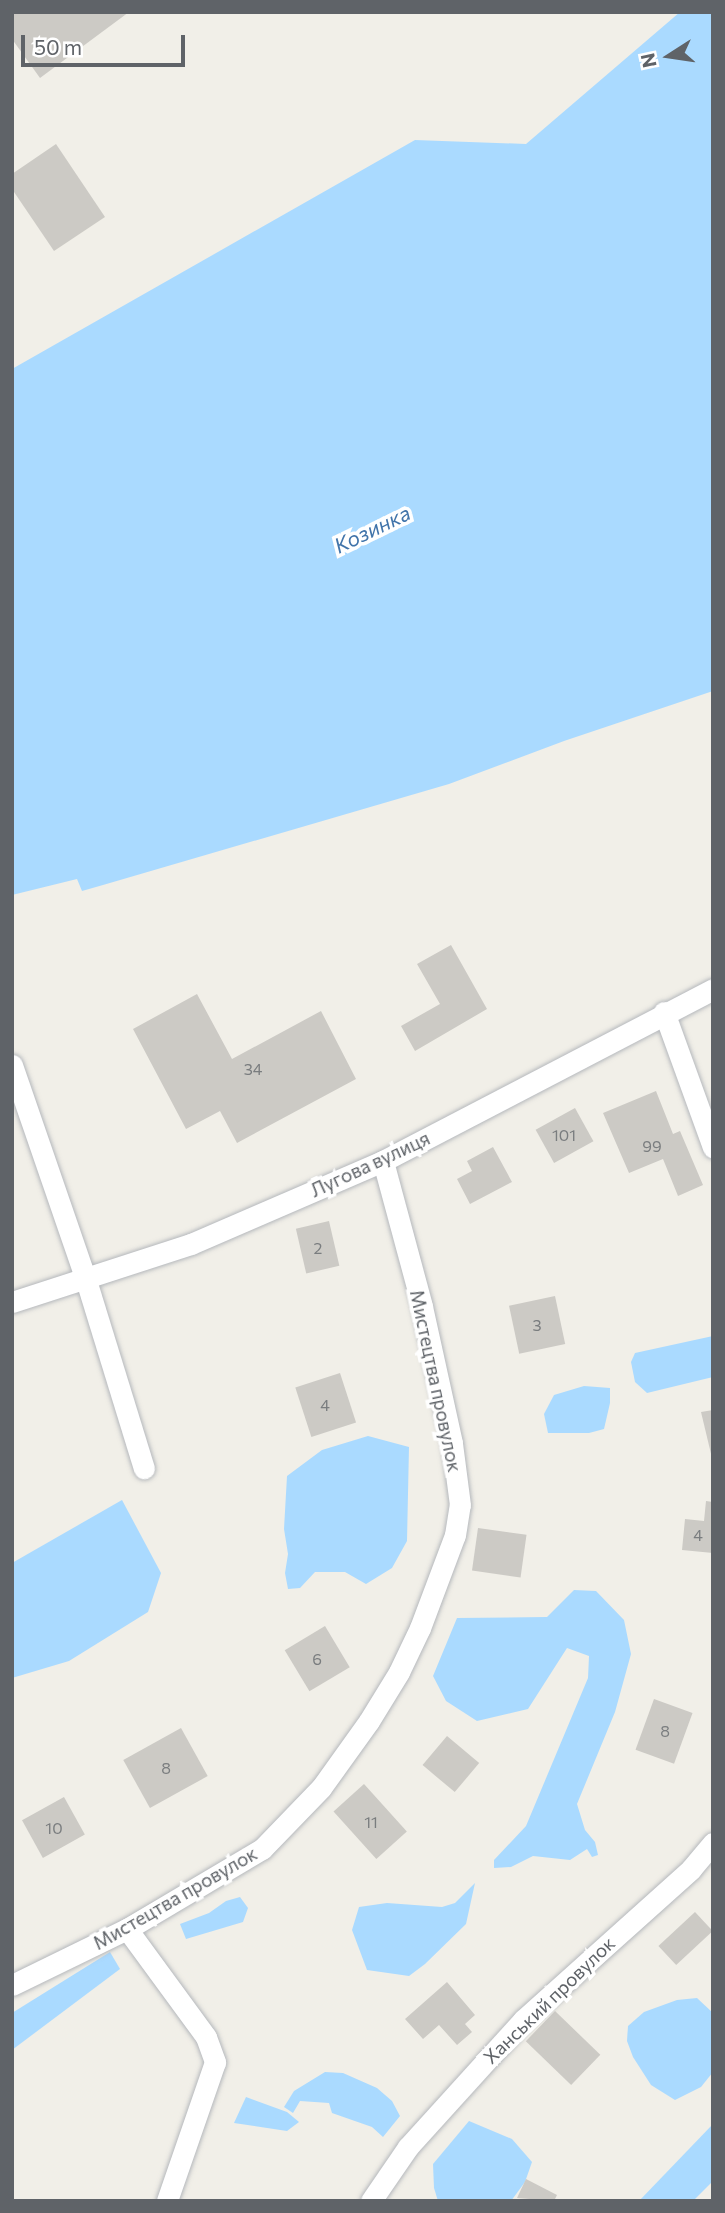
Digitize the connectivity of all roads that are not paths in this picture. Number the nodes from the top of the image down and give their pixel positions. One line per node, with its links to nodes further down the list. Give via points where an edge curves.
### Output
1 (713, 989): 2 (street, Лугова вулиця)
2 (664, 1012): 4 (street); 5 (street, Лугова вулиця)
3 (12, 1065): 6 (street)
4 (713, 1147)
5 (383, 1161): 6 (street, Лугова вулиця, via 191,1244); 10 (street, Мистецтва провулок, via 452,1443 460,1505 454,1535 399,1672 321,1788 262,1849)
6 (86, 1280): 7 (street, Лугова вулиця); 8 (street)
7 (12, 1302)
8 (144, 1468)
9 (713, 1843): 13 (street, Ханський провулок, via 691,1869 523,2020 408,2147)
10 (127, 1929): 11 (street, Мистецтва провулок); 12 (street, via 206,2036 215,2062)
11 (12, 1985)
12 (167, 2201)
13 (371, 2201)

